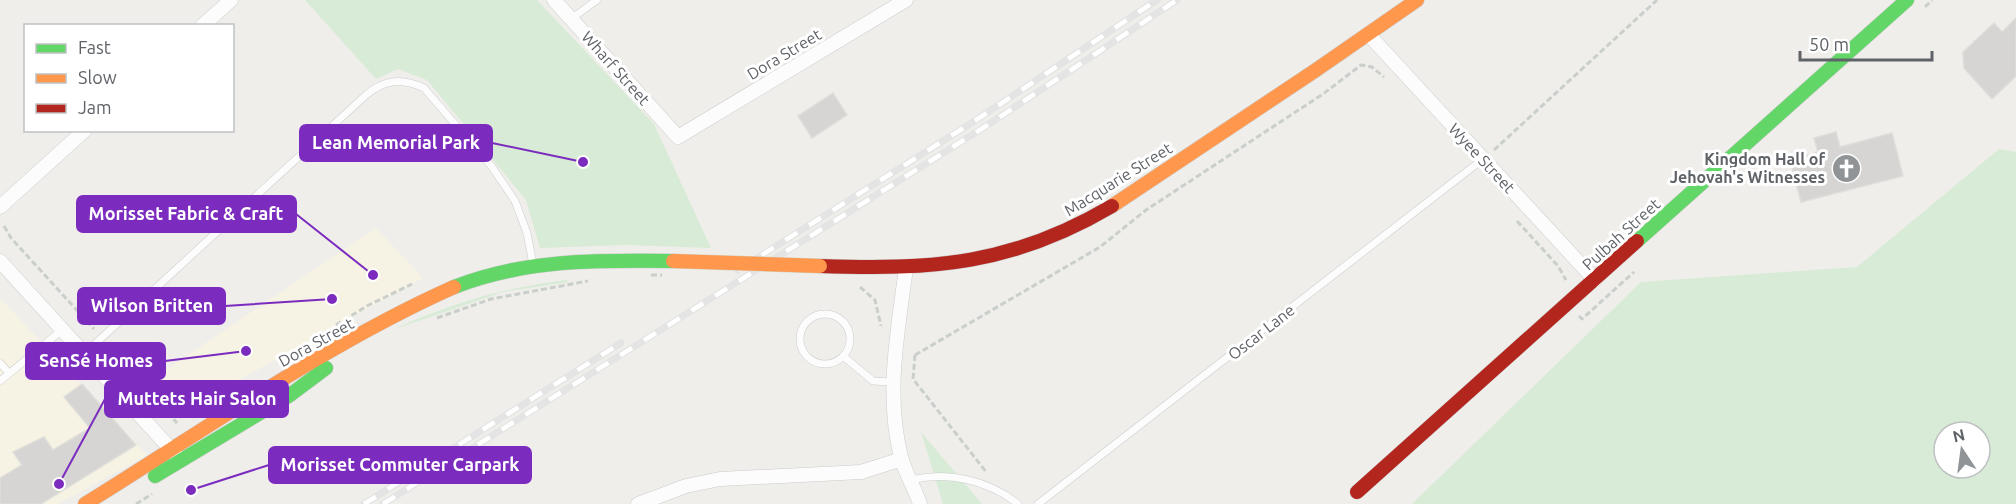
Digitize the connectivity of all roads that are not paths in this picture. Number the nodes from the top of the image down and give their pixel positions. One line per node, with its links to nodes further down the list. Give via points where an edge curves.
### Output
1 (231, 0): 9 (street)
2 (554, 0): 8 (street, Wharf Street)
3 (597, 0): 8 (lane)
4 (906, 0): 12 (street, Dora Street)
5 (1409, 0): 10 (main road, Macquarie Street)
6 (1417, 0): 10 (main road, Macquarie Street)
7 (1907, 0): 19 (main road, Pulbah Street)
8 (571, 19): 12 (street, Wharf Street)
9 (204, 24)
10 (1369, 35): 13 (street, Wyee Street); 18 (main road, Macquarie Street, via 1121,200 1061,233 998,256)
11 (83, 132): 14 (street)
12 (678, 137)
13 (1483, 159): 19 (street, Wyee Street); 38 (lane, Oscar Lane)
14 (0, 207)
15 (0, 261): 21 (street)
16 (673, 261): 17 (main road, Dora Street); 18 (main road, Macquarie Street, bridge)
17 (533, 266): 20 (main road, Dora Street, via 454,287); 22 (lane, via 522,215 492,167 424,88 411,82 388,81 366,95)
18 (906, 268): 27 (street)
19 (1594, 280): 32 (main road, Pulbah Street)
20 (381, 325): 28 (main road, Dora Street, via 284,379); 30 (main road, Dora Street, via 290,395)
21 (62, 330): 22 (street); 25 (lane)
22 (84, 354): 28 (street)
23 (843, 356): 23 (lane, via 828,363 812,360 802,346 802,329 807,322 822,314 843,321 850,343); 27 (lane, via 873,381)
24 (0, 363): 25 (lane)
25 (9, 373): 26 (lane)
26 (0, 381)
27 (892, 382): 29 (street)
28 (172, 450): 30 (street); 33 (main road, Dora Street)
29 (902, 459): 31 (street); 35 (street, via 861,472 720,479 686,486)
30 (182, 461): 34 (main road, Dora Street)
31 (911, 480): 36 (street); 37 (lane, via 932,475 975,482 1002,491)
32 (1357, 492)
33 (85, 504)
34 (109, 504)
35 (638, 504)
36 (920, 504)
37 (1018, 504)
38 (1038, 504)

